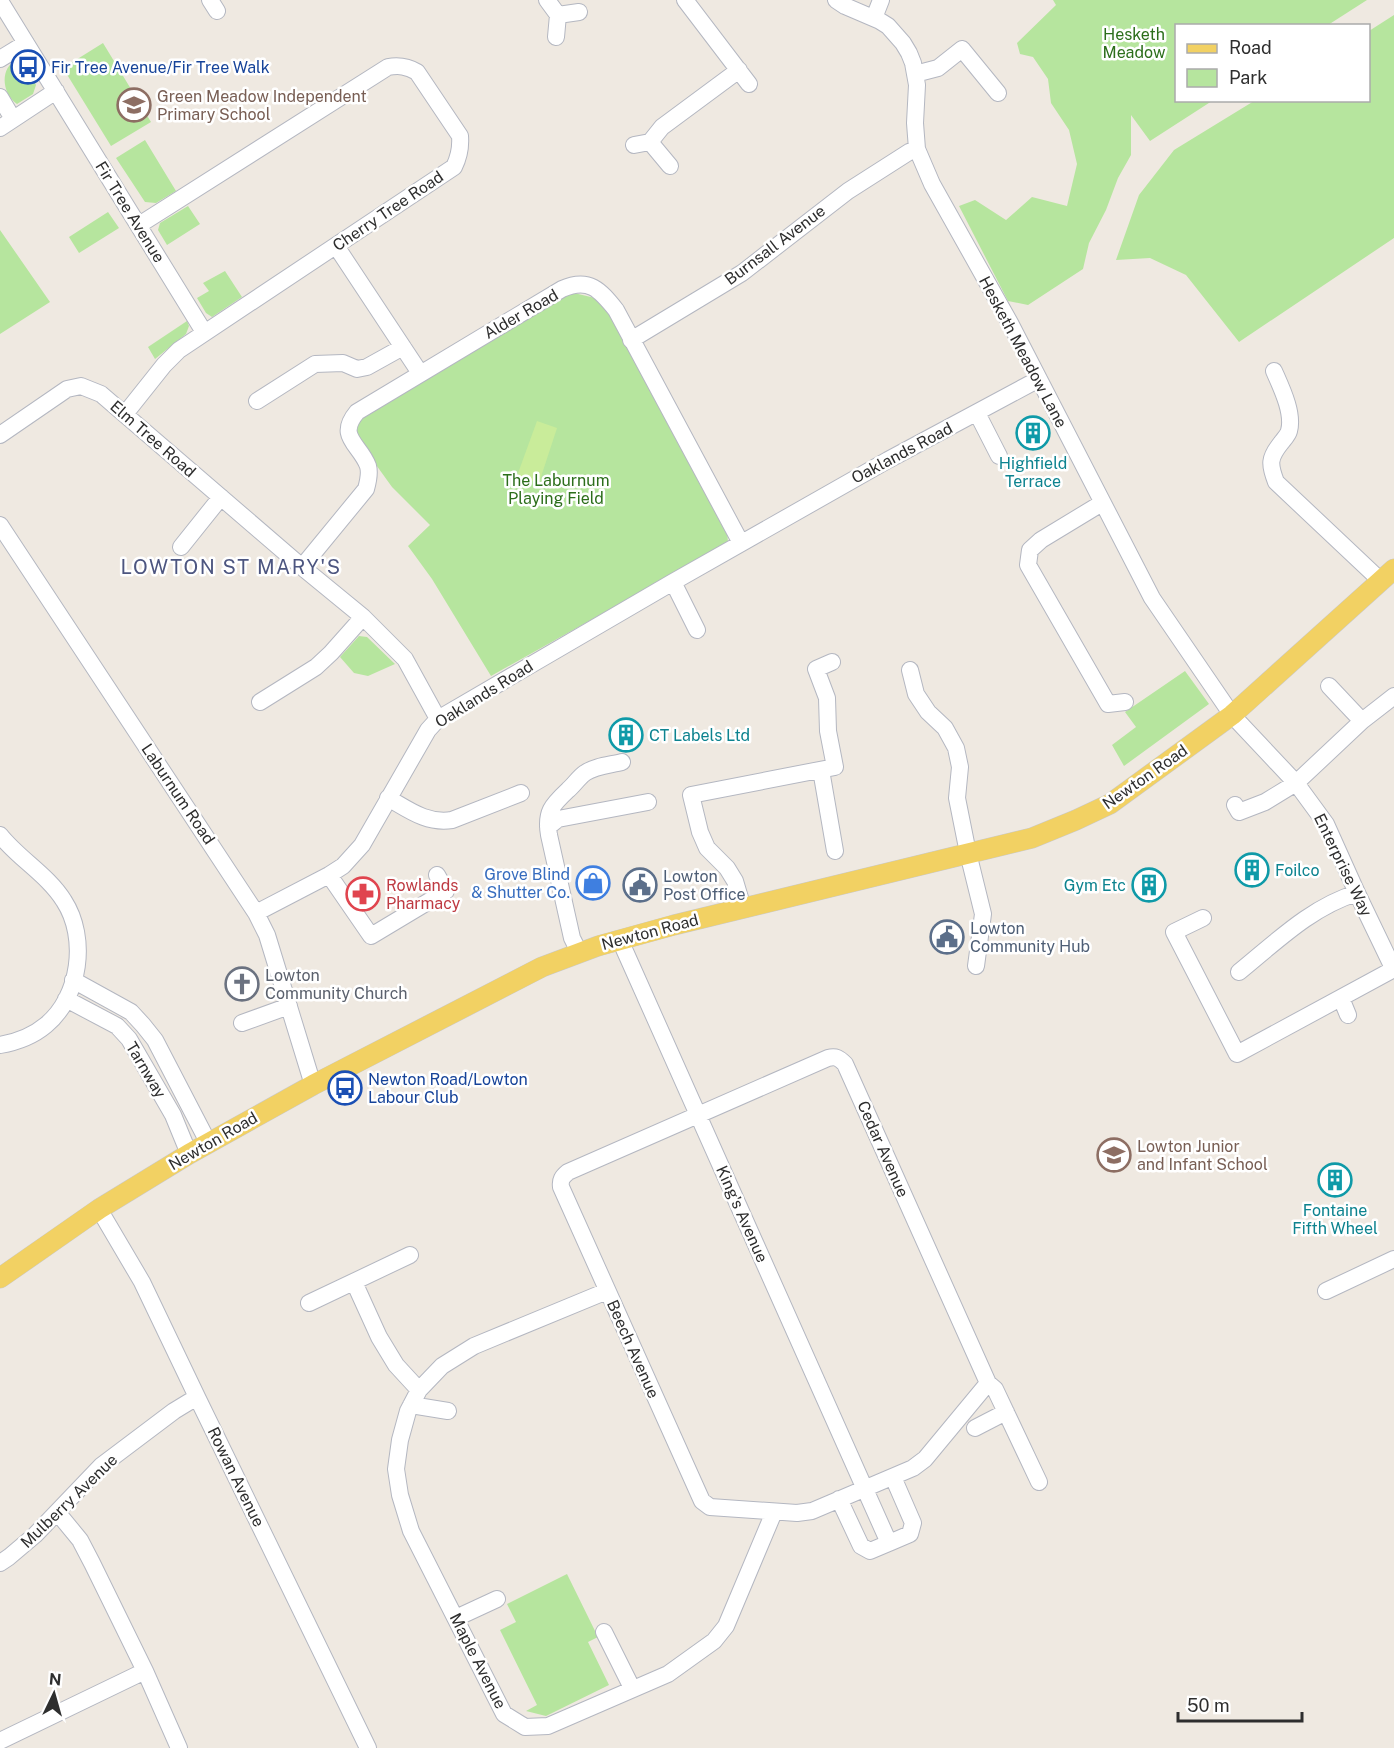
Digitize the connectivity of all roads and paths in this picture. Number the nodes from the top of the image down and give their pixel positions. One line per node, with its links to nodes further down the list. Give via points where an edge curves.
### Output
1 (547, 0): 7 (street)
2 (685, 0): 18 (street, via 744,77 642,143)
3 (836, 0): 8 (street, Hesketh Meadow Lane)
4 (881, 0): 8 (street)
5 (0, 1): 10 (street, Fir Tree Avenue)
6 (579, 12): 7 (street)
7 (558, 15): 9 (street)
8 (874, 18): 12 (street, Hesketh Meadow Lane, via 888,26 903,43)
9 (556, 37)
10 (26, 43): 11 (street); 13 (street, Fir Tree Avenue)
11 (0, 59)
12 (915, 74): 14 (street, via 938,68 963,49); 17 (street, Hesketh Meadow Lane)
13 (56, 91): 16 (street); 19 (street, Fir Tree Avenue)
14 (998, 93)
15 (0, 97): 16 (street)
16 (7, 123)
17 (917, 149): 22 (street, Burnsall Avenue, via 848,191 742,273); 26 (street, Hesketh Meadow Lane, via 932,184)
18 (670, 166)
19 (139, 225): 20 (street, Cherry Tree Road, via 388,67 408,67 417,72 460,136 459,157 454,167); 21 (street, Fir Tree Avenue)
20 (336, 246): 21 (street, Cherry Tree Road); 23 (street)
21 (204, 332): 29 (street, Cherry Tree Road, via 164,365)
22 (631, 340): 25 (street, Alder Road, via 616,310 601,292 587,284 571,285); 35 (street, Alder Road)
23 (403, 347): 25 (street); 27 (street, via 357,369 343,363 315,364)
24 (1274, 371): 38 (street, via 1290,420 1289,432 1273,454 1270,467 1276,482)
25 (420, 373): 37 (street, Alder Road, via 357,412 350,421 350,439 368,465 366,489)
26 (1039, 379): 28 (street, Oaklands Road); 33 (street, Hesketh Meadow Lane)
27 (257, 401)
28 (977, 413): 31 (street); 35 (street, Oaklands Road)
29 (125, 414): 30 (street, Elm Tree Road, via 101,394 81,387 67,389); 32 (street, Elm Tree Road)
30 (0, 435)
31 (999, 456)
32 (221, 497): 36 (street); 37 (street, Elm Tree Road)
33 (1102, 503): 47 (street, via 1041,540 1030,550 1028,565 1105,708); 48 (street, Hesketh Meadow Lane, via 1152,598)
34 (0, 525): 66 (street, Laburnum Road)
35 (741, 543): 39 (street, Oaklands Road)
36 (181, 547)
37 (302, 567): 40 (street, Elm Tree Road)
38 (1387, 575): 48 (main road, Newton Road)
39 (673, 582): 41 (street); 49 (street, Oaklands Road)
40 (363, 616): 46 (street, via 316,667); 49 (street, Elm Tree Road, via 405,658)
41 (697, 630)
42 (832, 662): 52 (street, via 816,669 827,698 835,767)
43 (910, 670): 61 (street, via 916,694 945,728 956,748 960,767 957,798)
44 (1329, 686): 50 (street)
45 (1394, 696): 50 (street)
46 (260, 702)
47 (1125, 702)
48 (1232, 715): 53 (street, Enterprise Way); 61 (main road, Newton Road, via 1110,804 1032,838)
49 (438, 719): 55 (street, Oaklands Road)
50 (1362, 721): 53 (street)
51 (622, 762): 58 (street, via 584,773 549,810)
52 (821, 770): 60 (street); 65 (street, via 691,795 707,848 727,867)
53 (1296, 783): 57 (street, via 1239,812); 64 (street, Enterprise Way, via 1326,824)
54 (521, 793): 55 (street, via 440,822)
55 (388, 798): 62 (street, Oaklands Road, via 362,845)
56 (648, 802): 58 (street, via 554,820)
57 (1235, 805)
58 (548, 827): 69 (street, via 572,938)
59 (0, 835): 73 (street, via 64,901 77,932)
60 (835, 851)
61 (968, 853): 65 (main road, Newton Road); 70 (street, via 983,914)
62 (329, 875): 63 (street, via 371,936 446,891); 66 (street, Oaklands Road)
63 (436, 875)
64 (1357, 894): 71 (street, Enterprise Way); 72 (street, via 1311,913)
65 (743, 908): 68 (main road, Newton Road)
66 (256, 913): 76 (street, Laburnum Road, via 267,935)
67 (1203, 918): 74 (street, via 1174,932 1237,1054)
68 (620, 940): 69 (main road, Newton Road); 81 (street, King's Avenue)
69 (579, 952): 80 (main road, Newton Road, via 542,967)
70 (976, 966)
71 (1394, 970): 74 (street)
72 (1239, 972)
73 (73, 980): 75 (street); 82 (street, Tarnway, via 131,1012 143,1025 155,1040)
74 (1341, 998): 77 (street)
75 (66, 999): 79 (street, via 46,1025 17,1042); 83 (street, Tarnway, via 117,1026 129,1039 173,1115)
76 (289, 1006): 78 (street); 80 (street, Laburnum Road)
77 (1348, 1015)
78 (242, 1023)
79 (0, 1045)
80 (313, 1085): 82 (main road, Newton Road)
81 (698, 1116): 89 (street, Beech Avenue, via 568,1172 560,1181); 92 (street, Cedar Avenue, via 828,1058 840,1059); 101 (street, King's Avenue)
82 (208, 1142): 83 (main road, Newton Road)
83 (189, 1154): 84 (main road, Newton Road)
84 (99, 1209): 87 (main road, Newton Road); 94 (street, Rowan Avenue, via 142,1282)
85 (410, 1255): 88 (street)
86 (1394, 1259): 90 (street)
87 (0, 1278)
88 (354, 1282): 91 (street); 93 (street, via 379,1337 396,1365)
89 (607, 1291): 93 (street, Maple Avenue, via 474,1346 441,1366); 104 (street, Beech Avenue, via 702,1501 710,1507)
90 (1326, 1291)
91 (309, 1303)
92 (988, 1383): 97 (street, Cedar Avenue); 99 (street, via 925,1459)
93 (419, 1390): 95 (street, Maple Avenue)
94 (197, 1397): 103 (street, Mulberry Avenue, via 101,1466); 114 (street, Rowan Avenue)
95 (411, 1405): 96 (street); 108 (street, Maple Avenue, via 396,1469 400,1495 411,1531)
96 (448, 1411)
97 (1006, 1412): 98 (street); 100 (street, Cedar Avenue)
98 (975, 1428)
99 (893, 1477): 101 (street); 105 (street, via 913,1523 910,1534)
100 (1039, 1482)
101 (865, 1488): 102 (street, Beech Avenue); 105 (street, King's Avenue)
102 (839, 1499): 104 (street, Beech Avenue, via 812,1511); 105 (street, via 861,1546 870,1551)
103 (57, 1512): 106 (street, Mulberry Avenue); 110 (street, via 80,1540)
104 (774, 1512): 111 (street, Maple Avenue, via 726,1626 714,1641 668,1674)
105 (890, 1543)
106 (0, 1563)
107 (496, 1599): 108 (street)
108 (456, 1618): 111 (street, Maple Avenue, via 504,1714 525,1727 548,1726)
109 (604, 1632): 111 (street)
110 (145, 1671): 112 (street); 113 (street)
111 (632, 1689)
112 (0, 1741)
113 (179, 1748)
114 (368, 1748)

